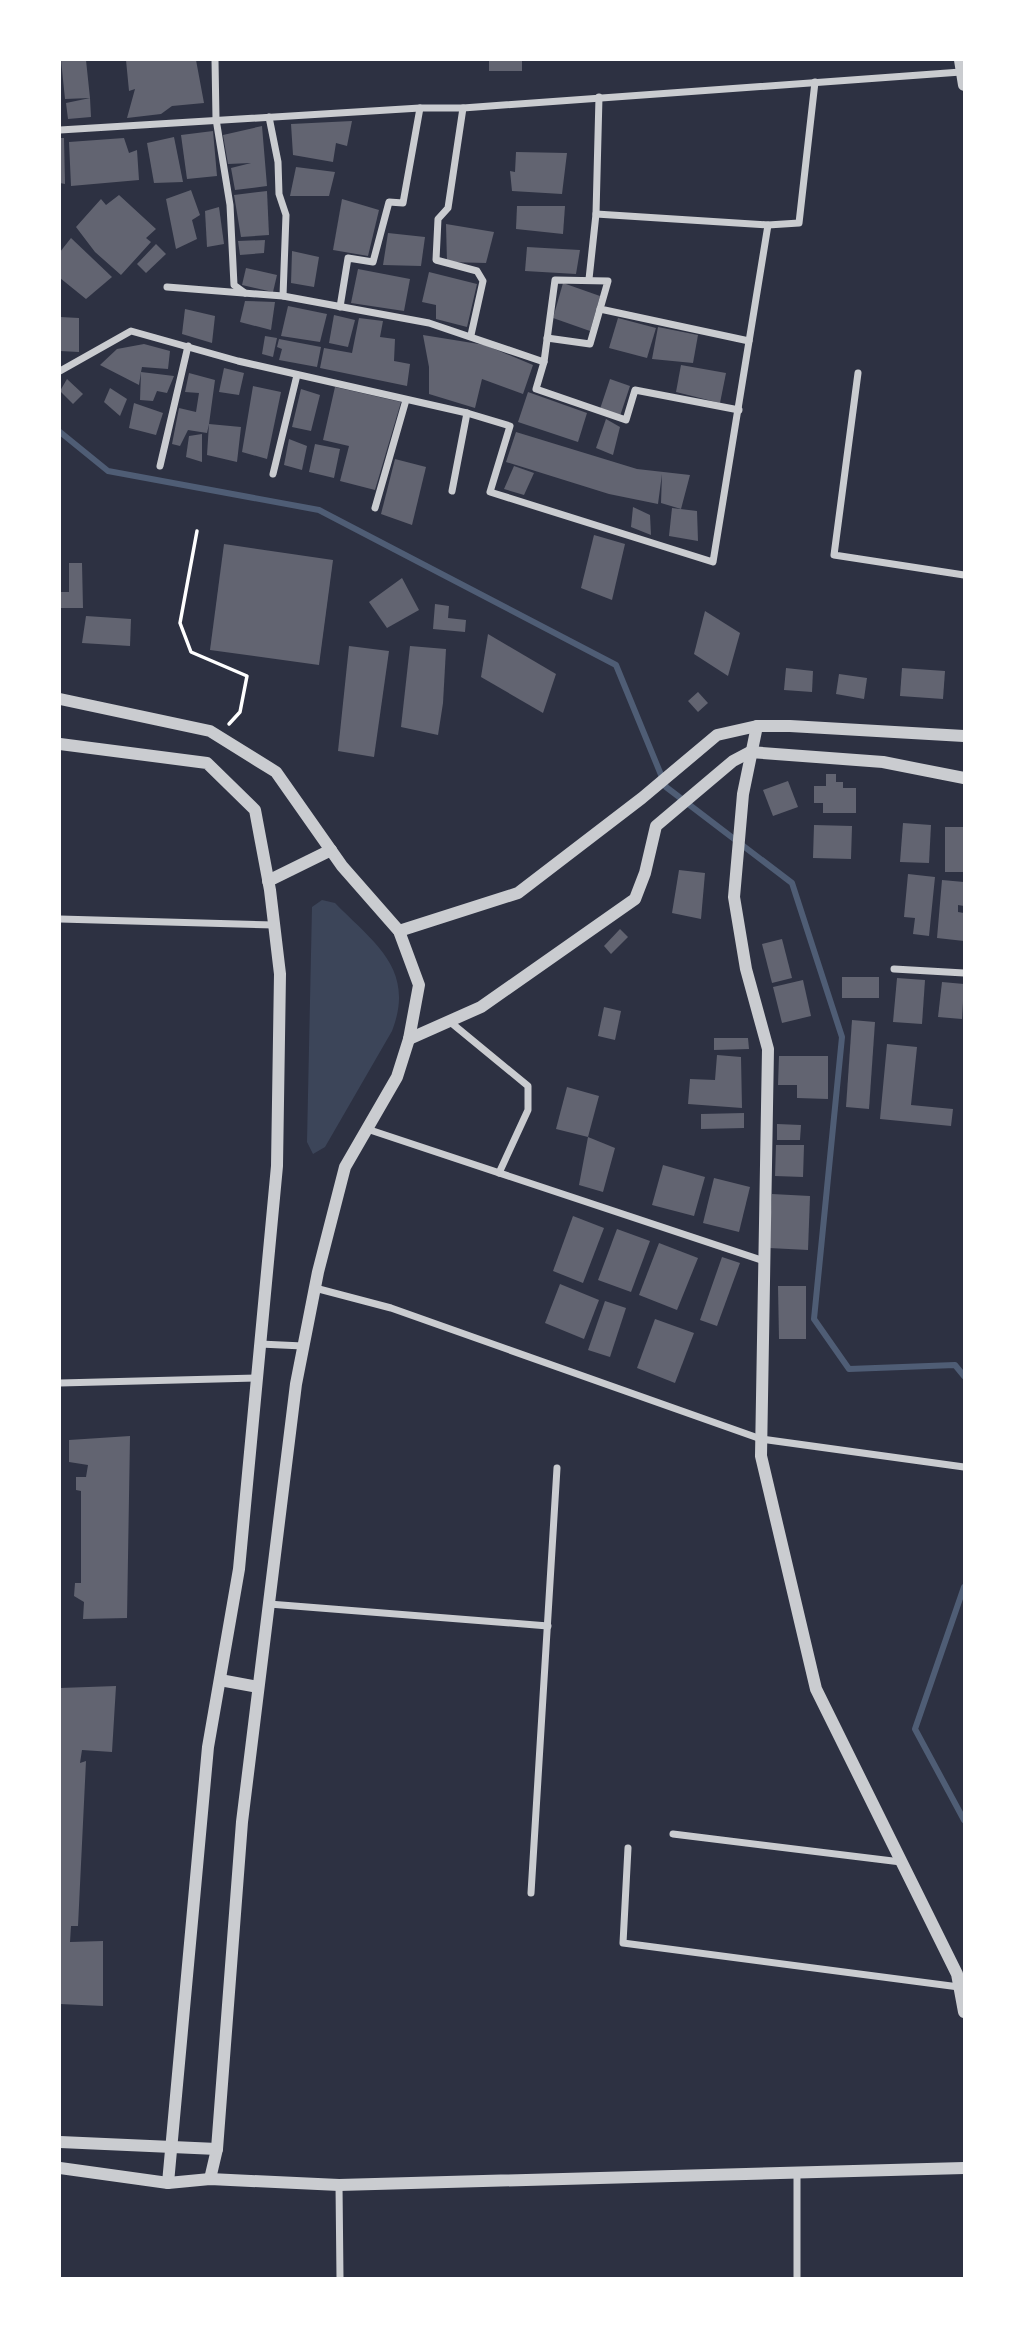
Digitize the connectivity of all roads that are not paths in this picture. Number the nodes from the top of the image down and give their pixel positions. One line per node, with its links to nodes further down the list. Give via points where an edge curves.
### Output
1 (215, 60): 9 (street)
2 (960, 66): 3 (street); 4 (street)
3 (815, 82): 5 (street); 12 (street, via 799,223)
4 (964, 85)
5 (599, 97): 7 (street); 11 (street)
6 (420, 108): 7 (street); 8 (street); 17 (street, via 403,203 389,202 373,262 348,258)
7 (463, 108): 19 (street, via 448,208 438,219 436,260 477,271 483,281)
8 (269, 117): 9 (street); 16 (street, via 286,215)
9 (216, 119): 10 (street); 15 (street, via 230,205 234,285)
10 (60, 130)
11 (596, 214): 12 (street); 13 (street)
12 (768, 225): 21 (street)
13 (589, 279): 18 (street, via 608,281); 20 (street, via 555,280)
14 (167, 287): 15 (street)
15 (245, 293): 16 (street)
16 (283, 296): 17 (street)
17 (340, 307): 19 (street)
18 (600, 309): 20 (street, via 590,344); 21 (street)
19 (471, 335): 23 (street)
20 (547, 338): 23 (street)
21 (749, 341): 28 (street)
22 (188, 346): 24 (street, via 131,331); 26 (street); 30 (street)
23 (544, 362): 28 (street, via 536,389 625,421 635,390)
24 (60, 371)
25 (858, 373): 34 (street, via 834,555)
26 (298, 374): 27 (street); 31 (street)
27 (406, 400): 29 (street); 33 (street)
28 (739, 410): 29 (street, via 713,562 490,492 510,426)
29 (467, 413): 32 (street)
30 (160, 466)
31 (273, 474)
32 (452, 491)
33 (375, 508)
34 (964, 575)
35 (60, 699): 41 (street, via 210,731 276,772)
36 (757, 726): 37 (street); 39 (street); 45 (street, via 717,735 518,893)
37 (964, 736)
38 (60, 744): 42 (street, via 207,763 255,810)
39 (750, 752): 40 (street, via 883,762); 48 (street, via 656,826 635,900 481,1007); 52 (street, via 734,897 746,970 768,1049)
40 (964, 778)
41 (331, 850): 42 (street); 45 (street)
42 (268, 881): 44 (street)
43 (60, 919): 44 (street)
44 (274, 925): 54 (street, via 280,975 277,1166)
45 (400, 931): 49 (street, via 419,985)
46 (894, 970): 47 (street)
47 (964, 973)
48 (449, 1021): 49 (street); 51 (street, via 528,1086 528,1110)
49 (409, 1038): 50 (street, via 397,1077)
50 (367, 1129): 51 (street); 53 (street, via 345,1167)
51 (499, 1173): 52 (street)
52 (764, 1261): 58 (street)
53 (315, 1288): 55 (street); 58 (street, via 391,1308)
54 (260, 1344): 55 (street); 56 (street)
55 (303, 1346): 61 (street)
56 (257, 1378): 57 (street); 63 (street, via 239,1569)
57 (60, 1383)
58 (761, 1439): 59 (street); 67 (street, via 761,1457 816,1689)
59 (964, 1467)
60 (558, 1468): 62 (street)
61 (269, 1604): 62 (street); 64 (street)
62 (548, 1626): 68 (street)
63 (220, 1680): 64 (street); 72 (street, via 208,1747)
64 (258, 1687): 73 (street, via 242,1822)
65 (673, 1833): 67 (street)
66 (628, 1848): 69 (street, via 623,1943)
67 (901, 1862): 69 (street, via 957,1974)
68 (531, 1893)
69 (959, 1987): 70 (street)
70 (964, 2012)
71 (60, 2142): 72 (street)
72 (171, 2146): 73 (street); 78 (street)
73 (217, 2149): 77 (street)
74 (60, 2168): 78 (street)
75 (964, 2168): 76 (street)
76 (797, 2172): 79 (street); 81 (street)
77 (210, 2179): 78 (street); 79 (street)
78 (168, 2183)
79 (339, 2185): 80 (street)
80 (340, 2278)
81 (797, 2278)

